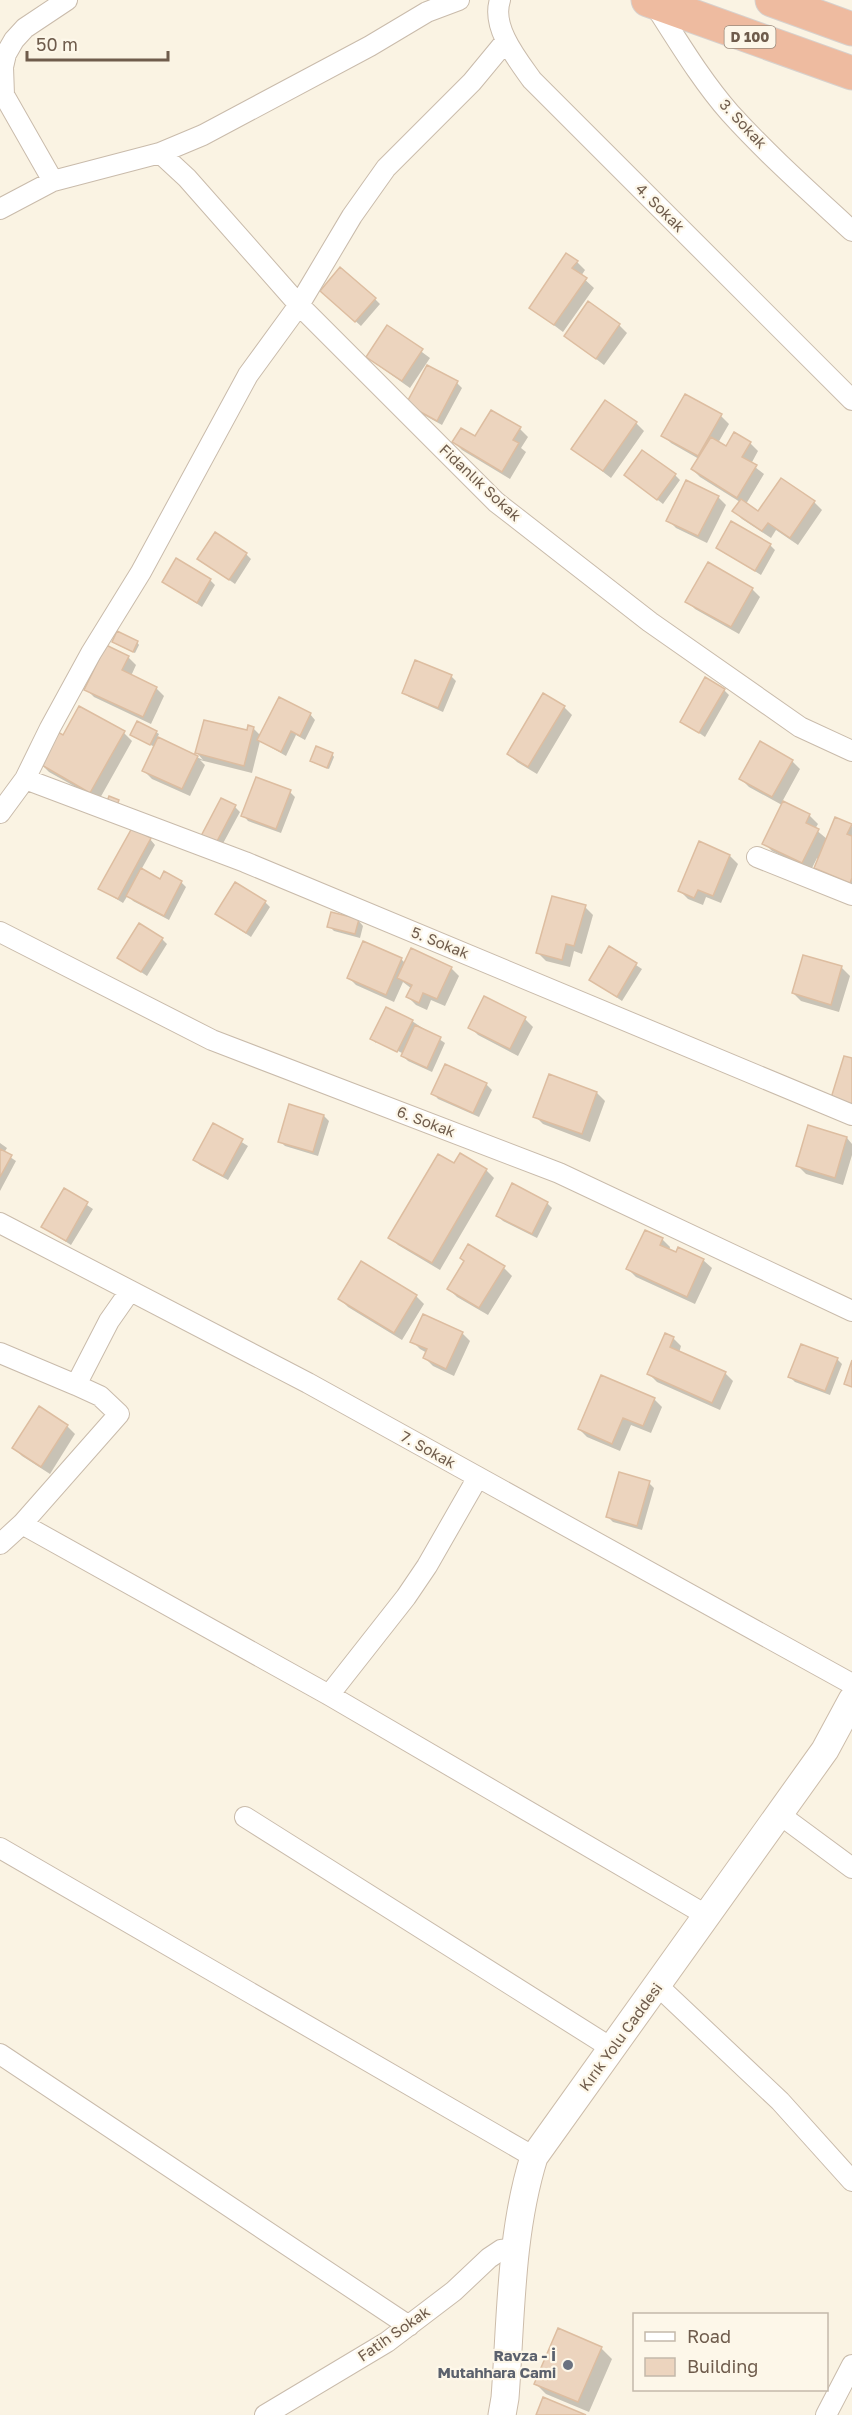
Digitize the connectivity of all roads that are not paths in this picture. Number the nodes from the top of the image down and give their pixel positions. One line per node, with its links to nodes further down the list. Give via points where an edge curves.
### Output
1 (67, 0): 10 (street, via 25,28 6,54 3,68 4,95)
2 (459, 0): 9 (street, via 428,12 203,135)
3 (500, 0): 7 (street, 4. Sokak)
4 (772, 0): 6 (highway)
5 (651, 1): 8 (highway, D 100); 12 (street, 3. Sokak, via 730,112)
6 (852, 29)
7 (505, 42): 13 (street, via 472,82 386,168); 14 (street, 4. Sokak, via 532,80)
8 (852, 73)
9 (160, 153): 10 (street); 13 (street, Fidanlık Sokak, via 187,178)
10 (53, 181): 11 (street)
11 (0, 209)
12 (852, 231)
13 (299, 305): 15 (street, Fidanlık Sokak, via 496,502 650,622 791,721); 16 (street, via 248,375)
14 (852, 400)
15 (852, 751)
16 (25, 778): 17 (street); 21 (street, 5. Sokak, via 245,862)
17 (0, 813)
18 (757, 857): 19 (street)
19 (852, 895)
20 (0, 932): 24 (street, 6. Sokak, via 212,1040 559,1173)
21 (852, 1115)
22 (0, 1222): 23 (street, 7. Sokak)
23 (130, 1291): 26 (street, via 109,1321); 27 (street, 7. Sokak, via 308,1383)
24 (852, 1311)
25 (0, 1353): 26 (street)
26 (76, 1385): 28 (street, via 100,1396 119,1414)
27 (478, 1478): 30 (street, 7. Sokak); 31 (street, via 406,1597)
28 (22, 1524): 29 (street); 31 (street)
29 (0, 1544)
30 (852, 1684)
31 (328, 1695): 37 (street)
32 (852, 1700): 33 (street, Kırık Yolu Caddesi, via 825,1750)
33 (779, 1814): 36 (street); 37 (street, Kırık Yolu Caddesi)
34 (245, 1817): 39 (street)
35 (0, 1848): 41 (street)
36 (852, 1868)
37 (706, 1915): 38 (street, Kırık Yolu Caddesi)
38 (658, 1986): 39 (street, Kırık Yolu Caddesi); 42 (street, via 780,2101)
39 (613, 2049): 41 (street, Kırık Yolu Caddesi)
40 (0, 2054): 44 (street)
41 (534, 2157): 43 (street, Kırık Yolu Caddesi, via 525,2186)
42 (852, 2181)
43 (517, 2248): 44 (street, Fatih Sokak, via 501,2250 489,2258); 47 (street, Kırık Yolu Caddesi)
44 (409, 2326): 46 (street, Fatih Sokak)
45 (852, 2365): 48 (street)
46 (265, 2415)
47 (502, 2415)
48 (826, 2415)

